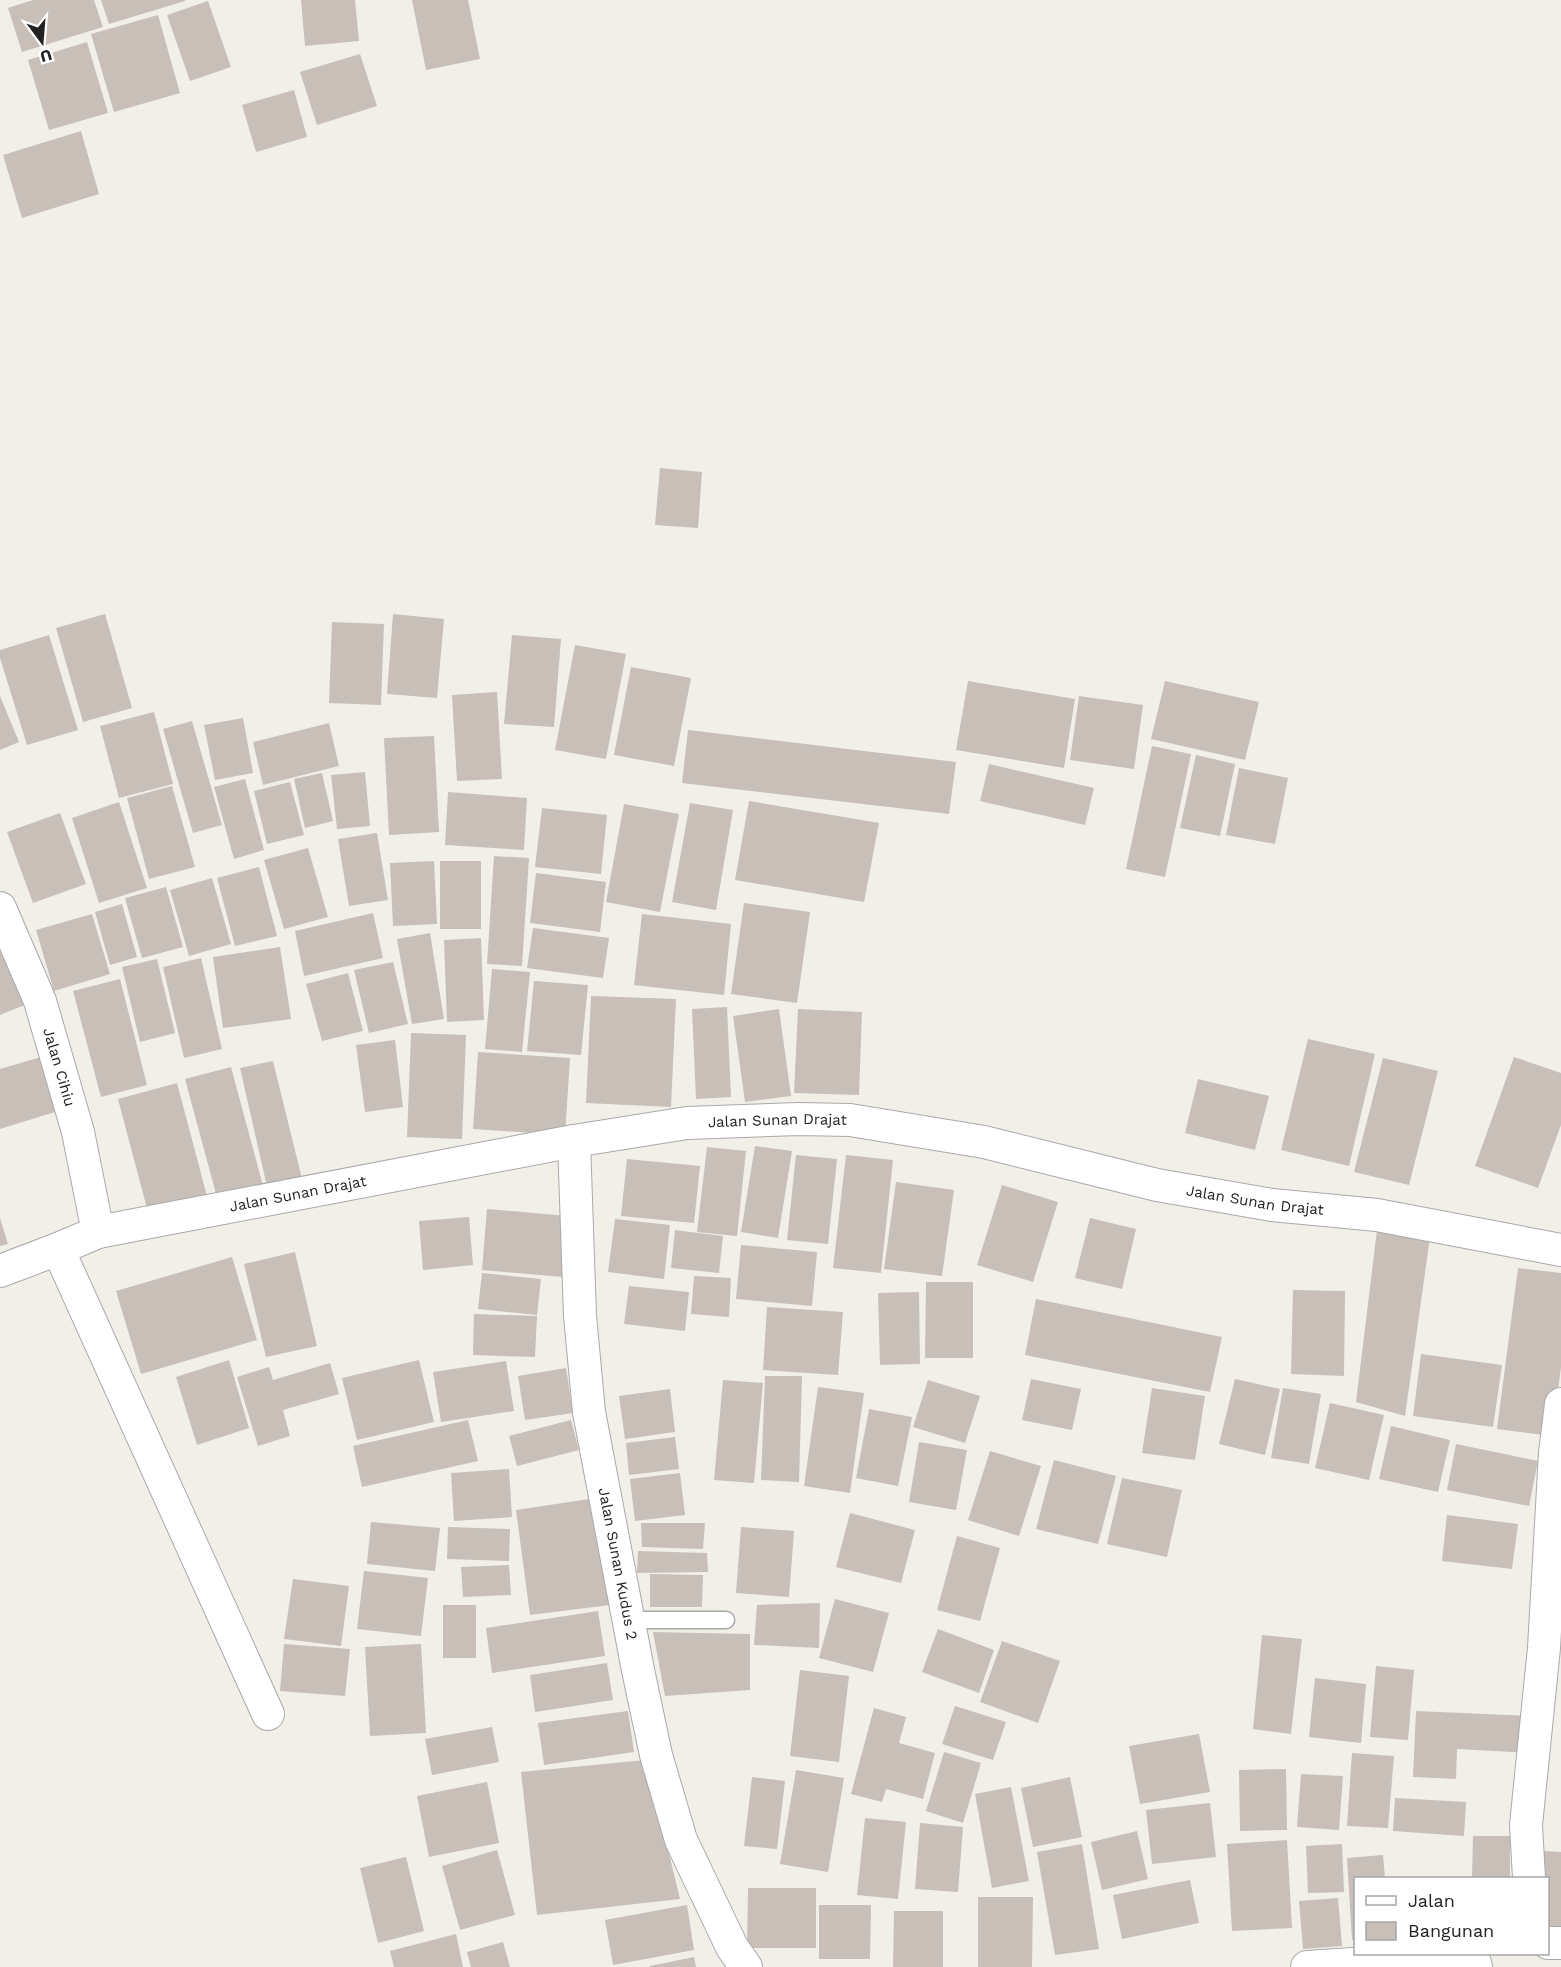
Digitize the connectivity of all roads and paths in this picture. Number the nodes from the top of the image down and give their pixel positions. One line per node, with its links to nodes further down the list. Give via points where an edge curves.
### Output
1 (0, 908): 3 (street, Jalan Cihiu, via 40,1001 78,1132)
2 (574, 1141): 3 (street, Jalan Sunan Drajat); 5 (street, Jalan Sunan Drajat, via 687,1123 850,1120 984,1142 1157,1185 1272,1205 1377,1215); 8 (street, Jalan Sunan Kudus 2, via 580,1316 589,1412)
3 (98, 1232): 4 (street, Jalan Sunan Drajat)
4 (58, 1250): 6 (street, Jalan Sunan Drajat); 10 (street)
5 (1561, 1250)
6 (0, 1271)
7 (1561, 1404): 11 (street, via 1544,1648 1526,1825)
8 (628, 1620): 9 (lane); 13 (street, Jalan Sunan Kudus 2, via 656,1755 681,1840 732,1947)
9 (726, 1620)
10 (268, 1714)
11 (1529, 1877)
12 (1478, 1959): 14 (street)
13 (746, 1967)
14 (1307, 1967)

